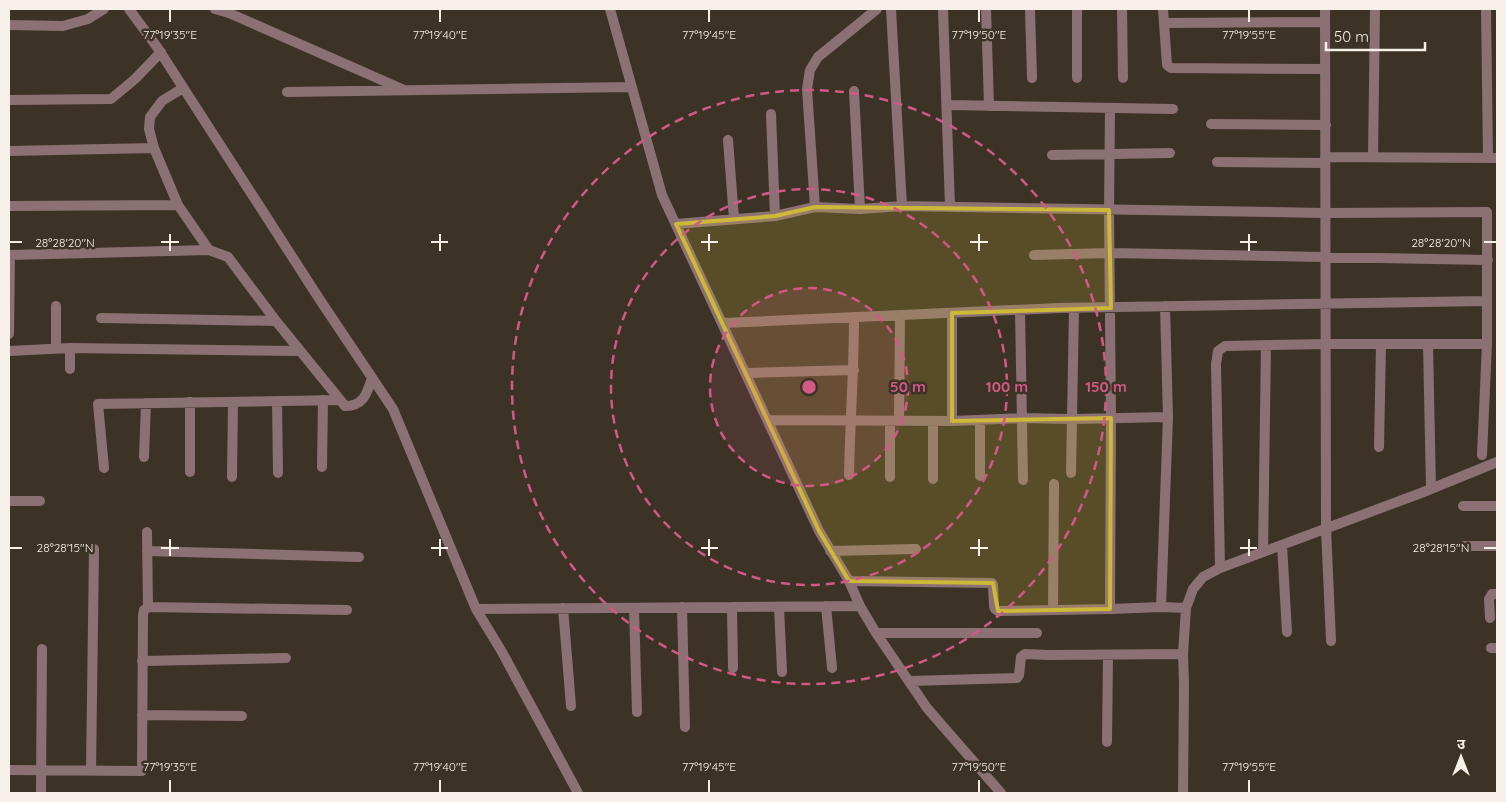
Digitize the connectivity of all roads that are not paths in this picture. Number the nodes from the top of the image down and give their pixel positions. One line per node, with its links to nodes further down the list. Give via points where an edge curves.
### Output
1 (104, 9): 18 (street, via 88,19 63,26)
2 (129, 9): 19 (street)
3 (215, 9): 26 (street, via 229,12)
4 (610, 9): 24 (street)
5 (877, 9): 51 (street, via 818,57 810,70 807,89)
6 (891, 9): 49 (street)
7 (944, 9): 30 (street)
8 (986, 9): 31 (street)
9 (1030, 9): 21 (street)
10 (1077, 9): 22 (street)
11 (1122, 9): 23 (street)
12 (1163, 9): 17 (street)
13 (1325, 9): 16 (street)
14 (1375, 9): 43 (street)
15 (1486, 9): 44 (street)
16 (1325, 22): 17 (street); 20 (street)
17 (1164, 23): 20 (street, via 1167,65 1171,68)
18 (9, 25)
19 (160, 52): 25 (street); 29 (street, via 111,99)
20 (1325, 70): 36 (street)
21 (1032, 78)
22 (1077, 78)
23 (1123, 78)
24 (632, 87): 26 (street); 57 (street, via 662,194)
25 (183, 88): 38 (street, via 162,101 150,116 149,129); 90 (street)
26 (405, 90): 28 (street)
27 (854, 91): 52 (street)
28 (286, 92)
29 (9, 100)
30 (947, 105): 31 (street); 50 (street)
31 (989, 106): 32 (street)
32 (1110, 108): 33 (street); 40 (street)
33 (1173, 109)
34 (771, 114): 55 (street)
35 (1211, 124): 36 (street)
36 (1326, 125): 45 (street)
37 (728, 140): 56 (street)
38 (154, 148): 39 (street); 47 (street)
39 (9, 151)
40 (1109, 154): 41 (street); 42 (street); 53 (street)
41 (1170, 154)
42 (1052, 155)
43 (1373, 157): 44 (street); 45 (street)
44 (1492, 158)
45 (1325, 160): 46 (street); 54 (street)
46 (1217, 162)
47 (178, 205): 48 (street); 58 (street)
48 (9, 206)
49 (902, 206): 50 (street); 52 (street)
50 (950, 206): 53 (street)
51 (815, 207): 52 (street); 55 (street)
52 (860, 209)
53 (1109, 210): 54 (street); 60 (street)
54 (1326, 213): 62 (street); 63 (street, via 1487,212)
55 (775, 216): 56 (street)
56 (734, 219): 57 (street)
57 (676, 224): 76 (street)
58 (210, 250): 61 (street); 75 (street, via 228,257)
59 (1034, 254): 60 (street)
60 (1110, 254): 62 (street); 69 (street)
61 (10, 255): 77 (street)
62 (1326, 257): 63 (street); 65 (street)
63 (1488, 260): 64 (street)
64 (1487, 301): 65 (street); 81 (street)
65 (1326, 304): 67 (street); 78 (street)
66 (56, 306): 84 (street)
67 (1165, 306): 69 (street); 97 (street)
68 (1074, 308): 69 (street); 70 (street); 100 (street)
69 (1111, 308): 99 (street)
70 (1020, 310): 71 (street); 98 (street)
71 (952, 313): 72 (street); 106 (street)
72 (900, 315): 73 (street); 104 (street)
73 (854, 317): 76 (street); 88 (street)
74 (101, 318): 75 (street)
75 (276, 321): 86 (street)
76 (723, 323): 89 (street)
77 (9, 334)
78 (1326, 344): 79 (street); 82 (street); 128 (street)
79 (1381, 344): 80 (street); 107 (street)
80 (1428, 344): 81 (street); 123 (street)
81 (1487, 344): 108 (street)
82 (1266, 345): 137 (street); 139 (street, via 1225,346 1218,351)
83 (70, 348): 84 (street); 86 (street); 87 (street)
84 (56, 349): 85 (street)
85 (9, 351)
86 (300, 351): 92 (street)
87 (70, 369)
88 (854, 370): 89 (street); 103 (street)
89 (747, 373): 101 (street)
90 (372, 378): 92 (street, via 364,398 351,406 345,406); 152 (street, via 393,410)
91 (323, 400): 92 (street); 93 (street); 111 (street)
92 (339, 400)
93 (277, 401): 95 (street); 114 (street)
94 (190, 402): 95 (street); 96 (street); 113 (street)
95 (232, 402): 118 (street)
96 (146, 403): 109 (street); 112 (street, via 98,404)
97 (1168, 417): 99 (street); 148 (street)
98 (1021, 418): 100 (street); 102 (street); 121 (street)
99 (1111, 418): 100 (street); 154 (street)
100 (1072, 419): 115 (street)
101 (768, 420): 103 (street); 136 (street)
102 (980, 420): 106 (street); 117 (street)
103 (850, 421): 104 (street); 116 (street)
104 (894, 421): 105 (street); 119 (street)
105 (934, 421): 106 (street); 120 (street)
106 (952, 421)
107 (1379, 447)
108 (1482, 455)
109 (144, 457)
110 (1497, 462): 123 (street)
111 (322, 467)
112 (104, 468)
113 (190, 472)
114 (278, 473)
115 (1071, 474)
116 (849, 475)
117 (980, 476)
118 (232, 477)
119 (890, 477)
120 (933, 479)
121 (1023, 480)
122 (1054, 484): 153 (street)
123 (1431, 489): 128 (street)
124 (9, 501): 125 (street)
125 (40, 501)
126 (1463, 506): 127 (street)
127 (1497, 506)
128 (1326, 528): 130 (street); 160 (street)
129 (146, 532): 135 (street)
130 (1282, 545): 137 (street); 157 (street)
131 (1464, 546): 132 (street)
132 (1497, 546)
133 (94, 549): 178 (street)
134 (916, 549): 136 (street)
135 (147, 551): 138 (street); 144 (street)
136 (830, 551): 140 (street)
137 (1263, 552): 139 (street)
138 (359, 557)
139 (1220, 568): 151 (street, via 1203,577 1193,589)
140 (849, 581): 143 (street); 153 (street, via 992,583 994,606 998,611)
141 (1497, 594): 156 (street, via 1492,594 1490,599)
142 (826, 606): 143 (street); 147 (street); 167 (street)
143 (860, 606): 158 (street)
144 (148, 607): 155 (street); 165 (street, via 143,615)
145 (682, 607): 146 (street); 150 (street); 174 (street)
146 (732, 607): 147 (street); 166 (street)
147 (779, 607): 168 (street)
148 (1161, 607): 151 (street); 154 (street)
149 (563, 608): 150 (street); 152 (street); 170 (street)
150 (634, 608): 171 (street)
151 (1186, 608): 162 (street)
152 (476, 609): 180 (street)
153 (1054, 609): 154 (street)
154 (1110, 609)
155 (346, 610)
156 (1490, 618)
157 (1287, 632)
158 (876, 633): 159 (street); 169 (street)
159 (1037, 634)
160 (1331, 641)
161 (42, 649): 177 (street)
162 (1183, 654): 163 (street); 182 (street)
163 (1108, 655): 169 (street, via 1025,654 1021,657 1017,678); 175 (street)
164 (286, 658): 165 (street)
165 (142, 661): 172 (street)
166 (733, 668)
167 (832, 668)
168 (782, 672)
169 (909, 681): 181 (street, via 927,708)
170 (571, 706)
171 (637, 712)
172 (142, 715): 173 (street); 178 (street, via 142,771)
173 (242, 716)
174 (685, 727)
175 (1107, 742)
176 (9, 770): 177 (street)
177 (41, 771): 178 (street); 179 (street)
178 (91, 771)
179 (41, 793)
180 (578, 793)
181 (1001, 793)
182 (1182, 793)

